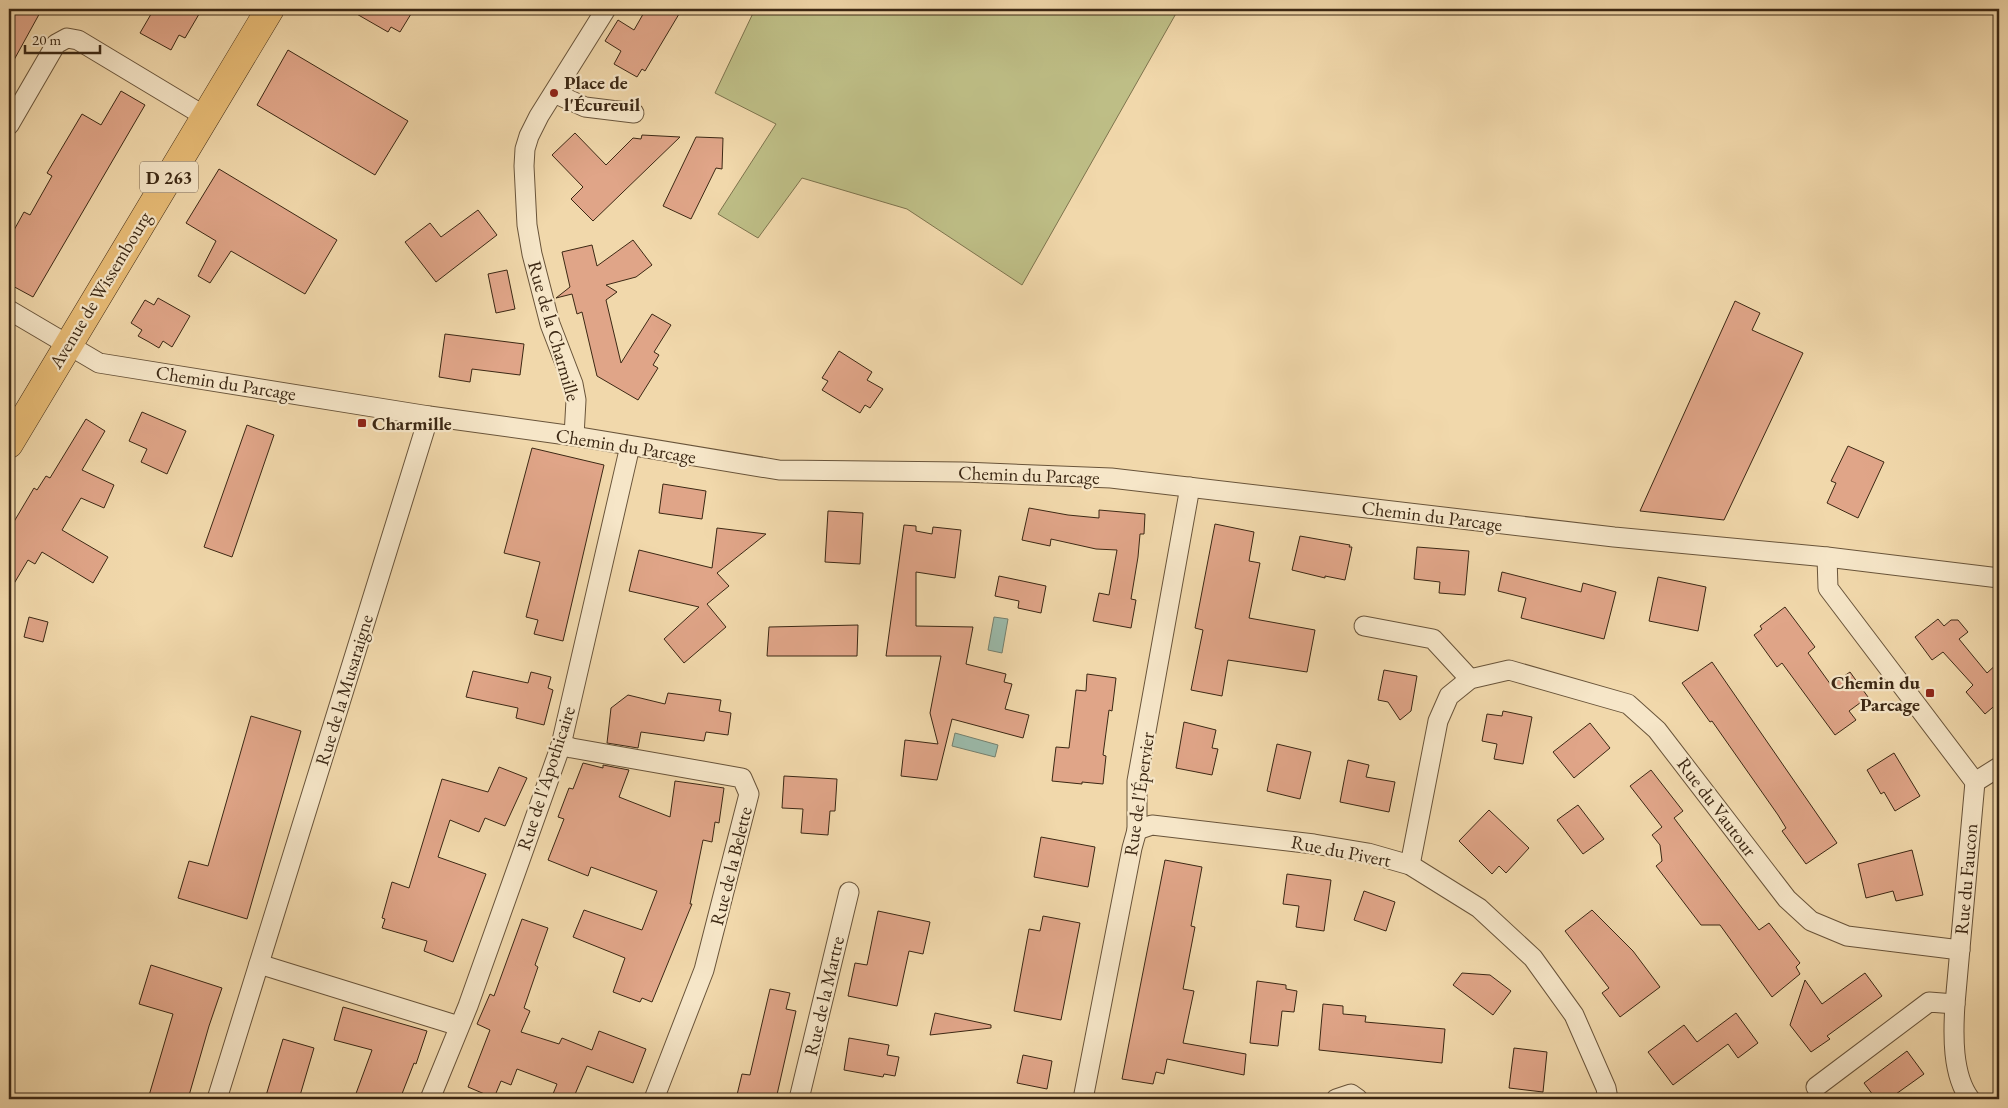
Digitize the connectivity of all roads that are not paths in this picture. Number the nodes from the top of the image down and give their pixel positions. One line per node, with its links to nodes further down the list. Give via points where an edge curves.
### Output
1 (270, 9): 5 (main road, Avenue de Wissembourg / D 263)
2 (606, 9): 3 (street, Rue de la Charmille)
3 (554, 92): 4 (street, via 585,107); 10 (street, Rue de la Charmille, via 529,136 524,166 528,225 540,289 576,400)
4 (634, 113)
5 (206, 116): 6 (street, via 78,40 67,38 56,44); 8 (main road, Avenue de Wissembourg / D 263)
6 (9, 125)
7 (9, 310): 8 (street, Chemin du Parcage)
8 (67, 344): 9 (street, Chemin du Parcage, via 99,363); 11 (main road, Avenue de Wissembourg / D 263)
9 (429, 416): 10 (street, Chemin du Parcage); 25 (street, Rue de la Musaraigne)
10 (574, 436): 12 (street, Chemin du Parcage)
11 (9, 444)
12 (630, 446): 13 (street, Chemin du Parcage, via 779,470 1111,478); 18 (street, Rue de l'Apothicaire)
13 (1190, 487): 14 (street, Chemin du Parcage, via 1614,538); 21 (street, Rue de l'Épervier, via 1137,781)
14 (1827, 556): 15 (street, Chemin du Parcage); 20 (street, via 1828,588)
15 (1999, 578)
16 (1364, 626): 17 (street, via 1433,639)
17 (1470, 679): 22 (street, Rue du Vautour, via 1449,696 1438,721); 24 (street, Rue du Vautour, via 1509,670 1628,704 1658,730 1787,899 1811,921 1847,936)
18 (561, 745): 27 (street, Rue de l'Apothicaire); 31 (street, Rue de la Belette, via 742,778 749,794 704,970)
19 (1999, 767): 20 (street)
20 (1974, 782): 24 (street, Rue du Faucon)
21 (1138, 830): 22 (street, Rue du Pivert, via 1152,825 1314,844 1368,853); 33 (street, Rue de l'Épervier)
22 (1410, 865): 36 (street, Rue du Pivert, via 1479,908 1533,958 1574,1015)
23 (849, 892): 32 (street, Rue de la Martre)
24 (1960, 950): 26 (street, Rue du Faucon)
25 (259, 964): 27 (street); 29 (street, Rue de la Musaraigne)
26 (1954, 1004): 28 (street, via 1929,1002); 37 (street, Rue du Faucon, via 1953,1041 1963,1090)
27 (459, 1026): 30 (street, Rue de l'Apothicaire)
28 (1816, 1087)
29 (217, 1099)
30 (430, 1099)
31 (654, 1099)
32 (799, 1099)
33 (1083, 1099)
34 (1336, 1099): 35 (street, via 1351,1094)
35 (1358, 1099)
36 (1608, 1099)
37 (1970, 1099)

